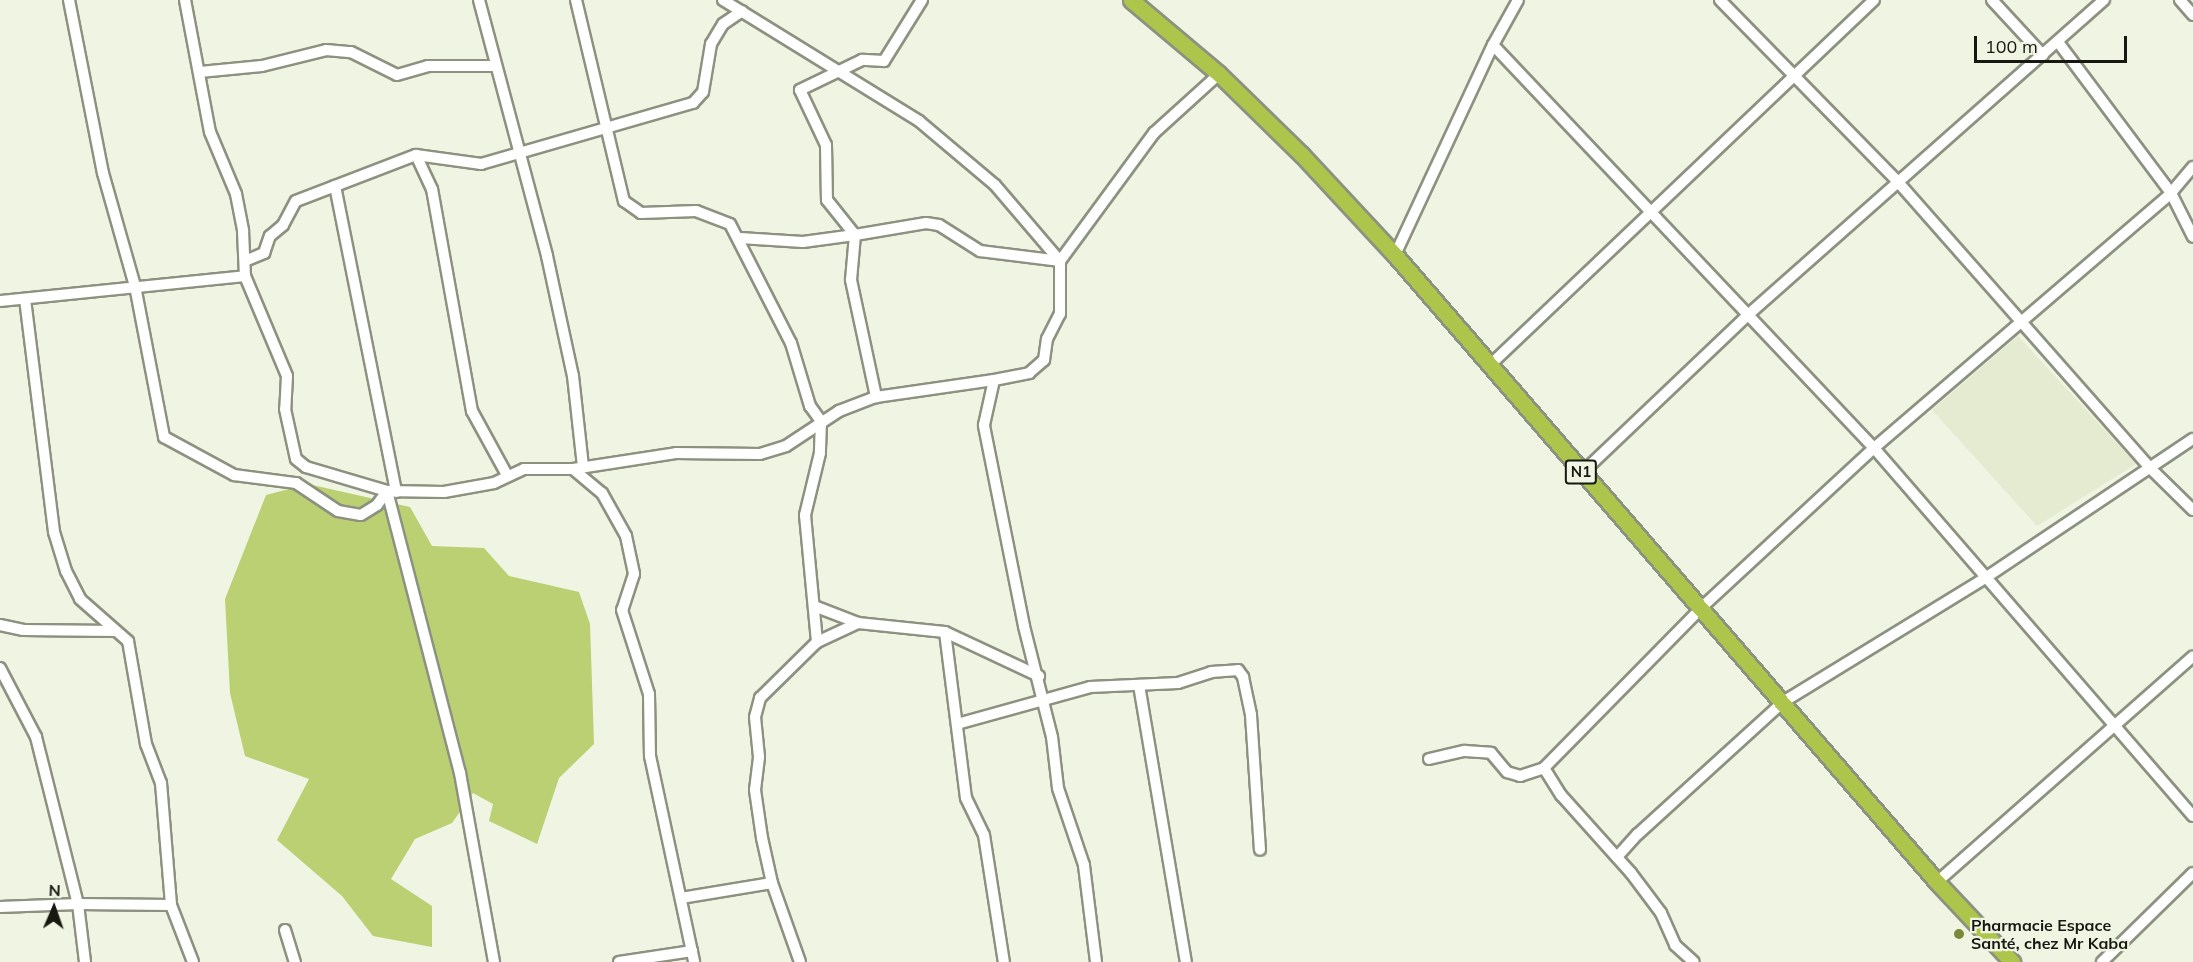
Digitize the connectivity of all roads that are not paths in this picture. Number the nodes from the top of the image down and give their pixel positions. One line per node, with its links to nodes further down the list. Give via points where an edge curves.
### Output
1 (69, 0): 39 (street, via 103,173)
2 (185, 0): 20 (street)
3 (479, 0): 19 (street)
4 (576, 0): 24 (street)
5 (723, 0): 14 (street)
6 (922, 0): 21 (street, via 884,61 862,60)
7 (1131, 0): 22 (highway, N1)
8 (1518, 0): 17 (street)
9 (1720, 0): 23 (street)
10 (1874, 0): 23 (street)
11 (1992, 0): 18 (street)
12 (2104, 0): 16 (street)
13 (2180, 0): 15 (street)
14 (742, 11): 21 (street); 24 (street, via 723,24 711,44 703,92 693,103)
15 (2193, 15)
16 (2058, 42): 18 (street); 30 (street)
17 (1493, 45): 31 (street); 35 (street)
18 (2043, 56): 28 (street)
19 (496, 66): 20 (street, via 428,66 397,75 351,52 326,50 262,66); 25 (street)
20 (200, 72): 36 (street, via 210,132 236,194)
21 (841, 72): 32 (street, via 800,90 826,145 827,200); 37 (street, via 919,121 995,185)
22 (1219, 74): 35 (highway, N1, via 1302,155); 37 (street, via 1154,133)
23 (1793, 75): 28 (street); 31 (street)
24 (606, 128): 25 (street); 34 (street, via 624,201 641,213 696,211 730,224)
25 (518, 151): 26 (street, via 481,164); 51 (street, via 548,256 566,343)
26 (417, 155): 29 (street); 53 (street, via 432,189 472,411)
27 (2193, 167): 30 (street)
28 (1898, 182): 42 (street); 43 (street)
29 (336, 186): 36 (street, via 296,201 283,225 270,236 264,253); 54 (street)
30 (2171, 193): 33 (street); 43 (street)
31 (1650, 214): 42 (street); 44 (street)
32 (855, 235): 34 (street, via 803,242); 37 (street, via 926,223 939,225 980,251); 46 (street, via 851,280)
33 (2193, 237)
34 (740, 238): 47 (street, via 791,343 810,406)
35 (1395, 255): 44 (highway, N1)
36 (245, 261): 38 (street)
37 (1060, 261): 45 (street, via 1060,314 1047,339 1044,360 1029,373)
38 (245, 276): 39 (street); 54 (street, via 287,376 285,409 296,459 306,467)
39 (135, 286): 40 (street); 54 (street, via 164,437 234,476 296,483 338,512 361,515)
40 (25, 300): 41 (street); 61 (street, via 54,532 66,571 80,598)
41 (0, 301)
42 (1749, 314): 49 (street); 52 (street)
43 (2024, 323): 49 (street); 50 (street)
44 (1489, 366): 52 (highway, N1)
45 (994, 380): 46 (street); 66 (street, via 984,425 1024,626)
46 (876, 397): 47 (street)
47 (821, 421): 51 (street, via 786,446 760,454 676,453); 57 (street, via 820,453 805,515)
48 (2193, 439): 50 (street)
49 (1874, 448): 56 (street); 58 (street)
50 (2148, 466): 55 (street); 56 (street)
51 (578, 468): 53 (street, via 524,469); 80 (street, via 602,493 626,536 634,574 621,610 649,694 650,756)
52 (1582, 473): 58 (highway, N1)
53 (507, 475): 54 (street, via 494,483 444,492)
54 (391, 492): 89 (street, via 460,773)
55 (2193, 510)
56 (1985, 578): 69 (street); 71 (street)
57 (814, 606): 59 (street); 63 (street)
58 (1700, 609): 69 (highway, N1); 73 (street)
59 (858, 623): 62 (street); 63 (street)
60 (0, 625): 61 (street, via 23,630)
61 (115, 631): 82 (street, via 128,641 146,744 161,783)
62 (945, 632): 66 (street); 70 (street)
63 (817, 642): 79 (street, via 760,698 755,717 759,757 755,790)
64 (2193, 656): 71 (street)
65 (0, 668): 81 (street, via 36,737)
66 (1039, 676): 68 (street)
67 (1139, 685): 68 (street, via 1090,687); 75 (street, via 1178,683 1211,672 1238,670 1244,676 1251,715); 94 (street)
68 (1043, 698): 70 (street); 93 (street, via 1058,788 1084,865)
69 (1783, 702): 76 (street); 78 (highway, N1)
70 (957, 724): 92 (street, via 966,798 984,834)
71 (2113, 726): 74 (street); 78 (street)
72 (1429, 759): 73 (street, via 1465,751 1491,753 1507,772 1520,776)
73 (1544, 768): 76 (street, via 1561,795)
74 (2193, 816)
75 (1260, 850)
76 (1617, 857): 95 (street, via 1661,913 1675,945)
77 (2193, 873): 97 (street)
78 (1937, 882): 96 (highway, N1)
79 (772, 883): 80 (street); 91 (street)
80 (681, 898): 85 (street)
81 (78, 904): 82 (street); 83 (street); 86 (street)
82 (171, 905): 87 (street)
83 (0, 907)
84 (285, 930): 88 (street)
85 (693, 956): 90 (street)
86 (85, 962)
87 (193, 962)
88 (295, 962)
89 (494, 962)
90 (619, 962)
91 (800, 962)
92 (1004, 962)
93 (1096, 962)
94 (1186, 962)
95 (1694, 962)
96 (2012, 962)
97 (2102, 962)

